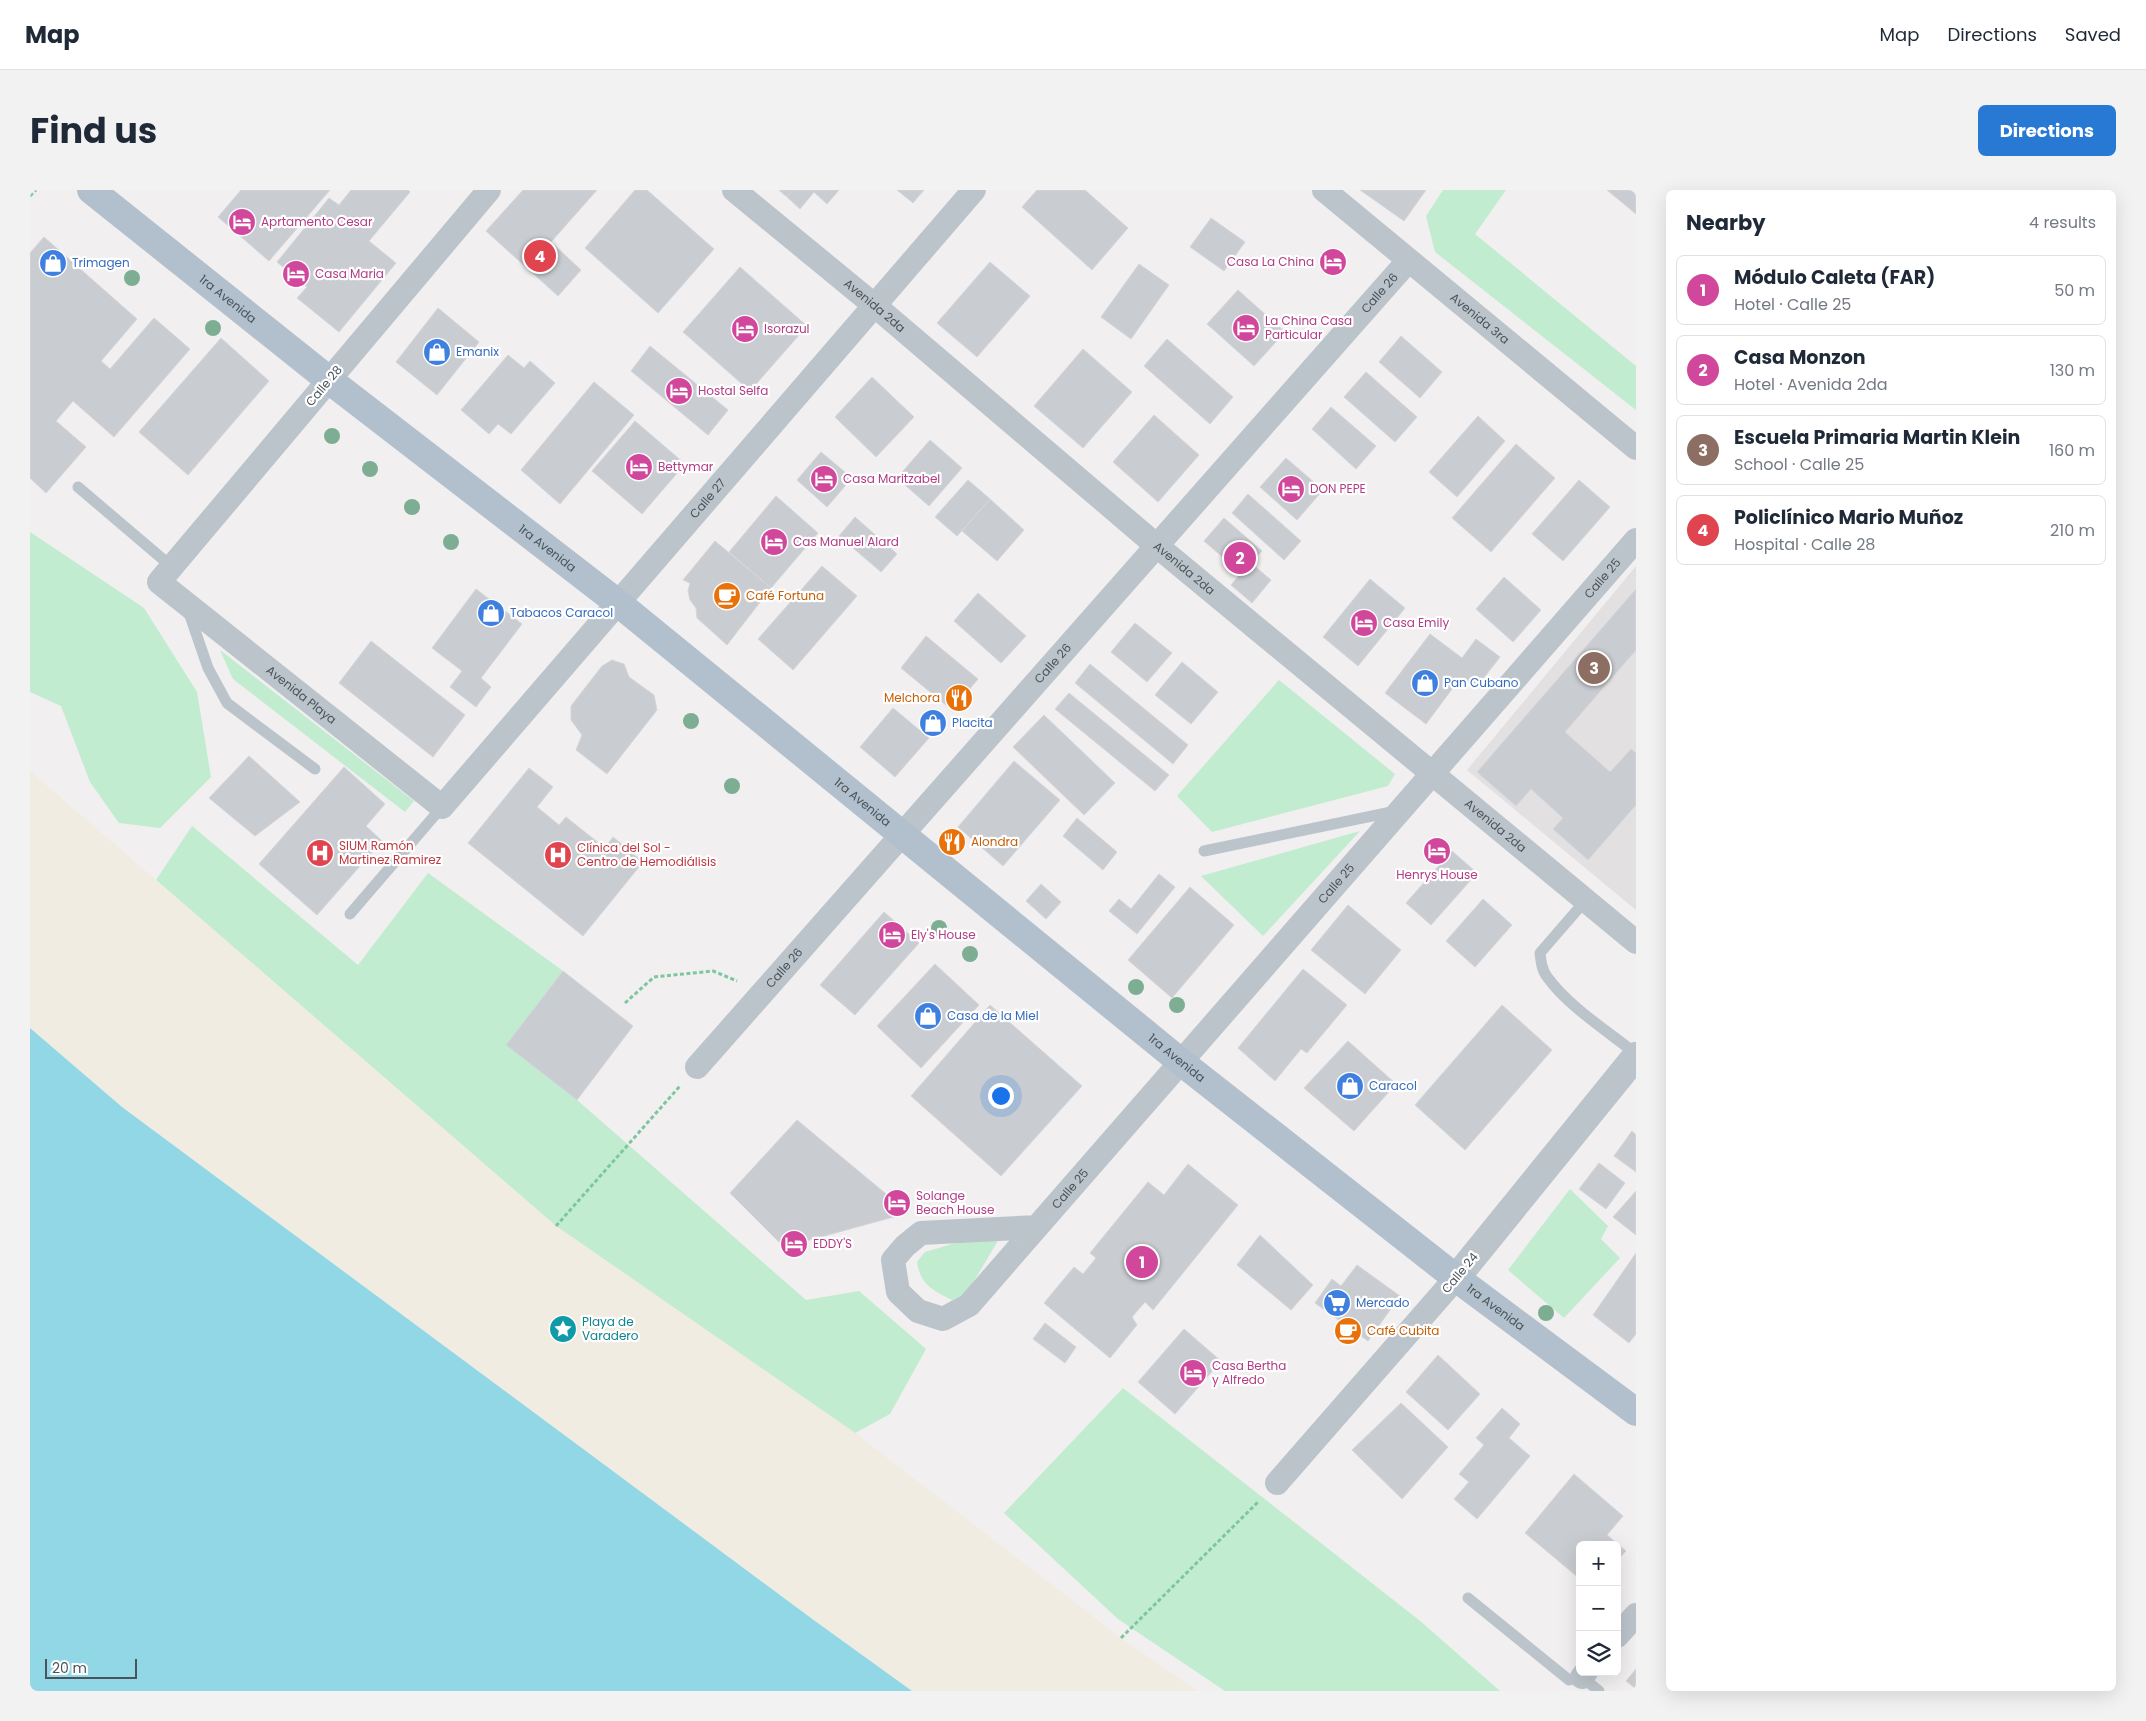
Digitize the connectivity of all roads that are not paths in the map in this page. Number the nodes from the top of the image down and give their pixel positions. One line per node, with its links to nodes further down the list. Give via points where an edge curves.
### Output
1 (91, 190): 8 (main road, 1ra Avenida)
2 (489, 190): 8 (street, Calle 28)
3 (734, 190): 7 (street, Avenida 2da)
4 (974, 190): 7 (street, Calle 27)
5 (1324, 190): 6 (street, Avenida 3ra)
6 (1408, 261): 9 (street, Avenida 3ra); 12 (street, Calle 26)
7 (874, 305): 12 (street, Avenida 2da); 14 (street, Calle 27)
8 (329, 380): 13 (street, Calle 28); 14 (main road, 1ra Avenida)
9 (1636, 448)
10 (78, 486): 13 (lane)
11 (1636, 540): 17 (street, Calle 25)
12 (1157, 546): 17 (street, Avenida 2da); 20 (street, Calle 26)
13 (165, 575): 15 (street, Avenida Playa)
14 (618, 603): 18 (street, Calle 27); 20 (main road, 1ra Avenida)
15 (186, 604): 16 (lane, via 208,668 227,703); 18 (street, Avenida Playa)
16 (316, 770)
17 (1432, 774): 19 (street, Calle 25); 22 (street, Avenida 2da)
18 (442, 808): 23 (lane)
19 (1401, 810): 21 (lane); 26 (street, Calle 25)
20 (902, 835): 26 (main road, 1ra Avenida); 27 (street, Calle 26)
21 (1204, 851)
22 (1585, 901): 24 (street, Avenida 2da); 25 (lane, via 1540,953 1541,964 1547,977 1564,996)
23 (350, 914)
24 (1636, 942)
25 (1636, 1055): 29 (street, Calle 24)
26 (1181, 1062): 28 (street, Calle 25); 29 (main road, 1ra Avenida)
27 (696, 1067)
28 (1037, 1227): 28 (street, Calle 25, via 970,1305 943,1319 918,1311 898,1292 893,1260 921,1233)
29 (1456, 1278): 30 (main road, 1ra Avenida); 31 (street, Calle 24)
30 (1636, 1412)
31 (1277, 1483)
32 (1468, 1598): 35 (lane, via 1569,1680)
33 (1636, 1614): 34 (street)
34 (1621, 1631)
35 (1589, 1680)

